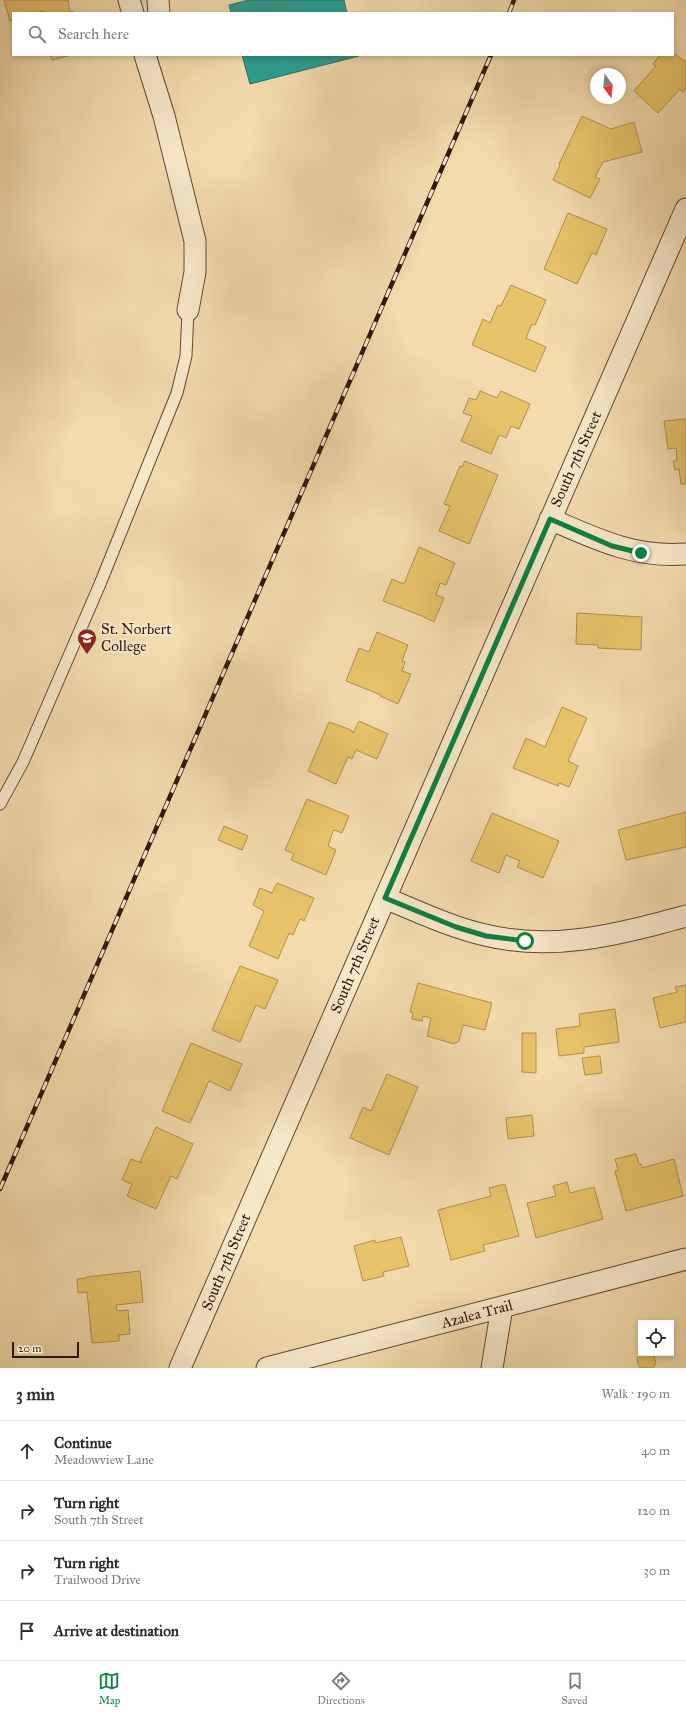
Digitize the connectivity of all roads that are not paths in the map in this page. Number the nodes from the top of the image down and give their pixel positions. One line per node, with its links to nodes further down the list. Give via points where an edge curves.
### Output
1 (129, 0): 3 (street)
2 (158, 0): 4 (street)
3 (133, 12)
4 (159, 12)
5 (149, 61): 7 (street, via 195,241 195,272)
6 (686, 208): 8 (street, South 7th Street)
7 (188, 310): 10 (lane, via 186,356 177,393 100,584 26,755)
8 (550, 519): 9 (street, via 612,546 641,553); 11 (street, South 7th Street)
9 (686, 554)
10 (0, 804)
11 (385, 898): 12 (street, via 456,927 486,936 525,941 572,941 616,934); 15 (street, South 7th Street)
12 (686, 916)
13 (686, 1259): 14 (street, Azalea Trail)
14 (502, 1307): 16 (street, Azalea Trail); 17 (street)
15 (180, 1368)
16 (267, 1368)
17 (492, 1368)

